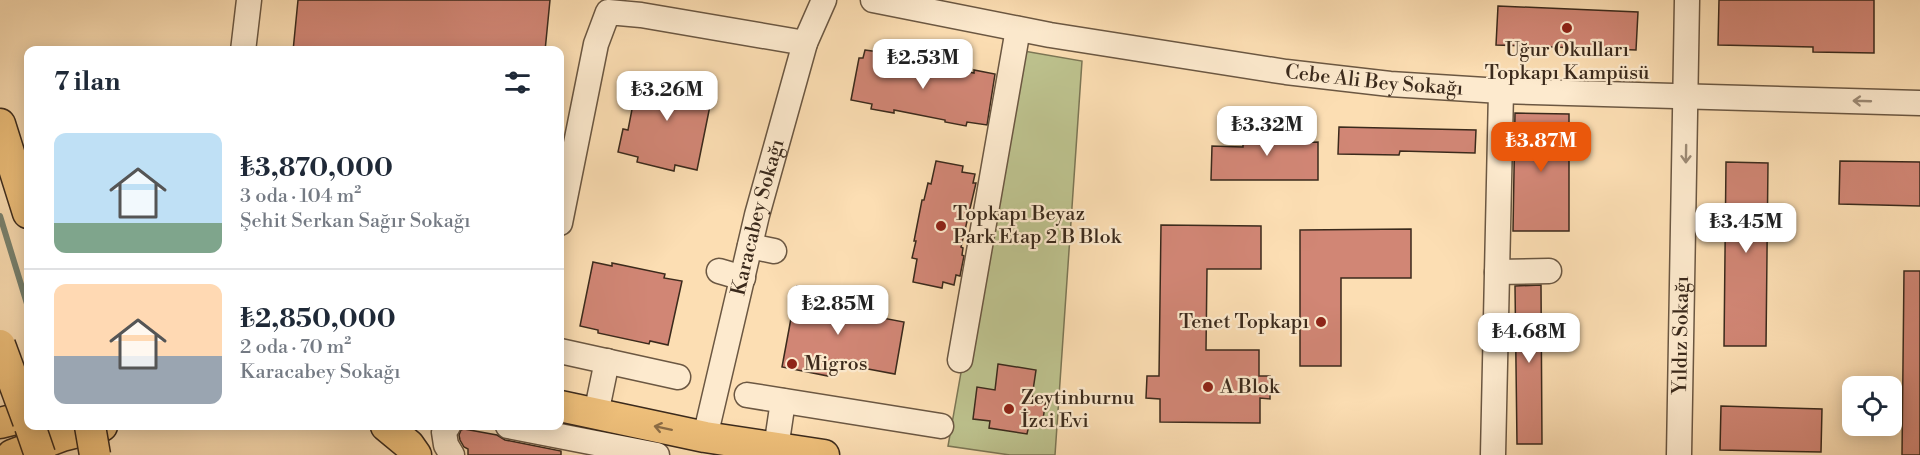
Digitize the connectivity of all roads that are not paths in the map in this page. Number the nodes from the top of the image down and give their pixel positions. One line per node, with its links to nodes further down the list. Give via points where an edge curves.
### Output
1 (249, 0): 7 (street)
2 (824, 0): 6 (street, Karacabey Sokağı)
3 (873, 0): 5 (street, Cebe Ali Bey Sokağı)
4 (1687, 0): 9 (street, Yıldız Sokağı)
5 (1018, 29): 8 (street, Cebe Ali Bey Sokağı, via 1287,72); 22 (street)
6 (805, 43): 13 (street, via 608,12 596,44); 14 (street, Karacabey Sokağı)
7 (244, 46)
8 (1501, 91): 9 (street, Cebe Ali Bey Sokağı); 18 (street)
9 (1687, 96): 10 (street, Cebe Ali Bey Sokağı, one-way to 9); 51 (street, Yıldız Sokağı, one-way to 51)
10 (1920, 103)
11 (0, 124): 12 (main road)
12 (24, 200)
13 (564, 203)
14 (750, 246): 15 (street); 19 (street, Karacabey Sokağı)
15 (774, 250)
16 (720, 271): 19 (street)
17 (1550, 271): 18 (street)
18 (1497, 272): 50 (street)
19 (743, 278): 41 (street, Karacabey Sokağı)
20 (0, 345): 30 (main road, bridge)
21 (564, 352): 23 (street)
22 (960, 360)
23 (607, 361): 24 (street); 31 (street)
24 (678, 377)
25 (0, 392): 27 (main road)
26 (747, 395): 28 (street)
27 (24, 396)
28 (783, 401): 34 (street); 43 (street)
29 (564, 407): 31 (main road)
30 (24, 410)
31 (596, 414): 41 (main road, one-way to 31)
32 (24, 417): 33 (main road)
33 (0, 423)
34 (941, 426)
35 (31, 430): 45 (main road, bridge)
36 (86, 430): 44 (main road)
37 (91, 430): 46 (main road, bridge)
38 (392, 430): 42 (main road)
39 (445, 430): 47 (street, via 446,445)
40 (529, 430): 48 (street)
41 (705, 437): 43 (main road)
42 (409, 442)
43 (776, 448): 49 (main road)
44 (12, 455)
45 (40, 455)
46 (95, 455)
47 (452, 455)
48 (657, 455)
49 (824, 455)
50 (1493, 455)
51 (1679, 455)

